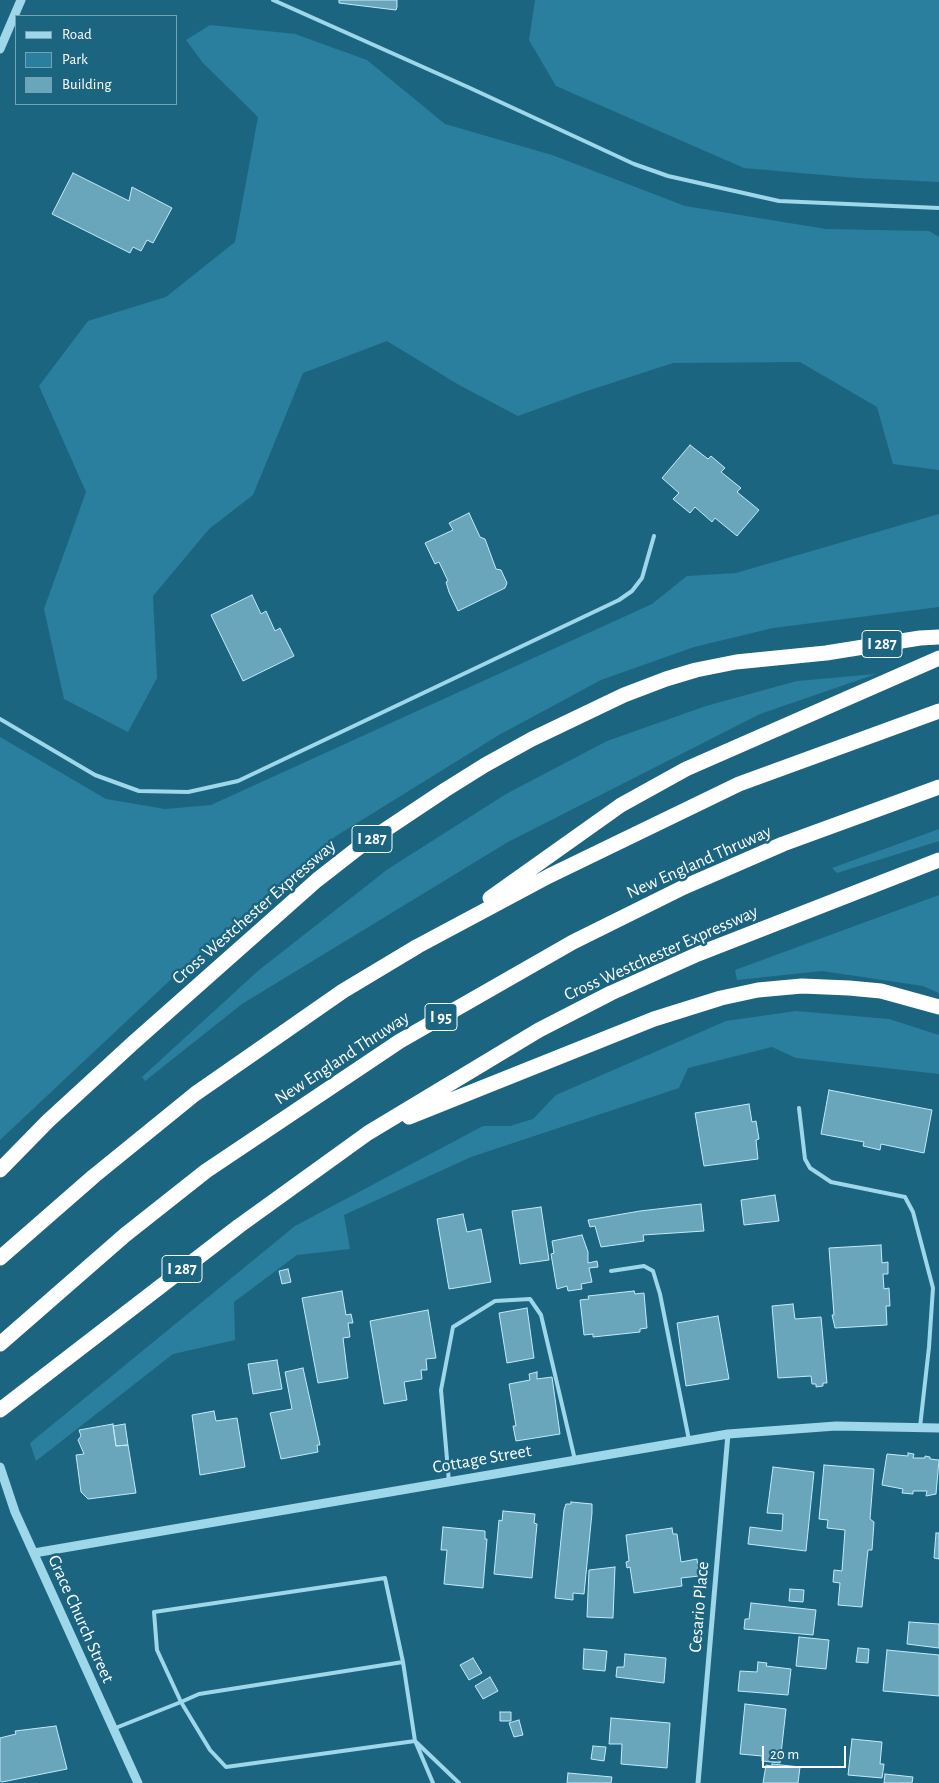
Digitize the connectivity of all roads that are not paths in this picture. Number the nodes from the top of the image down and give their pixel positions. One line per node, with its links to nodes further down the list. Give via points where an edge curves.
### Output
1 (21, 0): 3 (street)
2 (273, 0): 4 (lane, via 634,164 668,176 779,201)
3 (0, 49)
4 (939, 208)
5 (654, 536): 9 (lane, via 642,578 619,600 238,781 188,792 139,791 95,775)
6 (939, 637): 16 (highway, Cross Westchester Expressway / I 287, via 736,662 666,679 573,719 445,790 358,848 317,880 133,1043)
7 (939, 658): 12 (highway, via 686,769 621,805)
8 (939, 711): 12 (highway, via 739,784 549,876)
9 (0, 719)
10 (939, 787): 19 (highway, New England Thruway / I 95, via 783,844 684,887 573,942 400,1041 206,1171 125,1235)
11 (939, 860): 15 (highway, Cross Westchester Expressway / I 287, via 698,954 611,993 539,1030)
12 (449, 929): 17 (highway, via 343,991 195,1094)
13 (939, 1007): 15 (highway, via 881,992 802,986 721,998 636,1026)
14 (799, 1108): 21 (lane, via 805,1159 810,1168 831,1182 905,1197 913,1212 932,1288)
15 (368, 1133): 20 (highway, Cross Westchester Expressway / I 287, via 239,1226)
16 (0, 1170)
17 (0, 1258)
18 (611, 1271): 24 (lane, via 644,1266 652,1271 660,1294)
19 (0, 1344)
20 (0, 1410)
21 (920, 1427): 22 (street, Cottage Street); 23 (street, Cottage Street, via 836,1426)
22 (939, 1428)
23 (728, 1434): 24 (street, Cottage Street); 36 (street, Cesario Place)
24 (689, 1440): 25 (street, Cottage Street)
25 (575, 1460): 27 (street, Cottage Street); 27 (lane, via 541,1315 530,1299 495,1301 453,1327 441,1390)
26 (0, 1467): 28 (street, Grace Church Street, via 15,1512)
27 (449, 1482): 28 (street, Cottage Street)
28 (34, 1553): 31 (street, Grace Church Street)
29 (403, 1662): 30 (lane, via 199,1694); 30 (lane, via 384,1578 154,1612 157,1650); 32 (lane)
30 (181, 1702): 31 (lane); 32 (lane, via 210,1750 226,1767)
31 (113, 1729): 33 (street, Grace Church Street)
32 (415, 1741): 34 (lane); 35 (lane)
33 (138, 1783)
34 (433, 1783)
35 (459, 1783)
36 (698, 1783)

